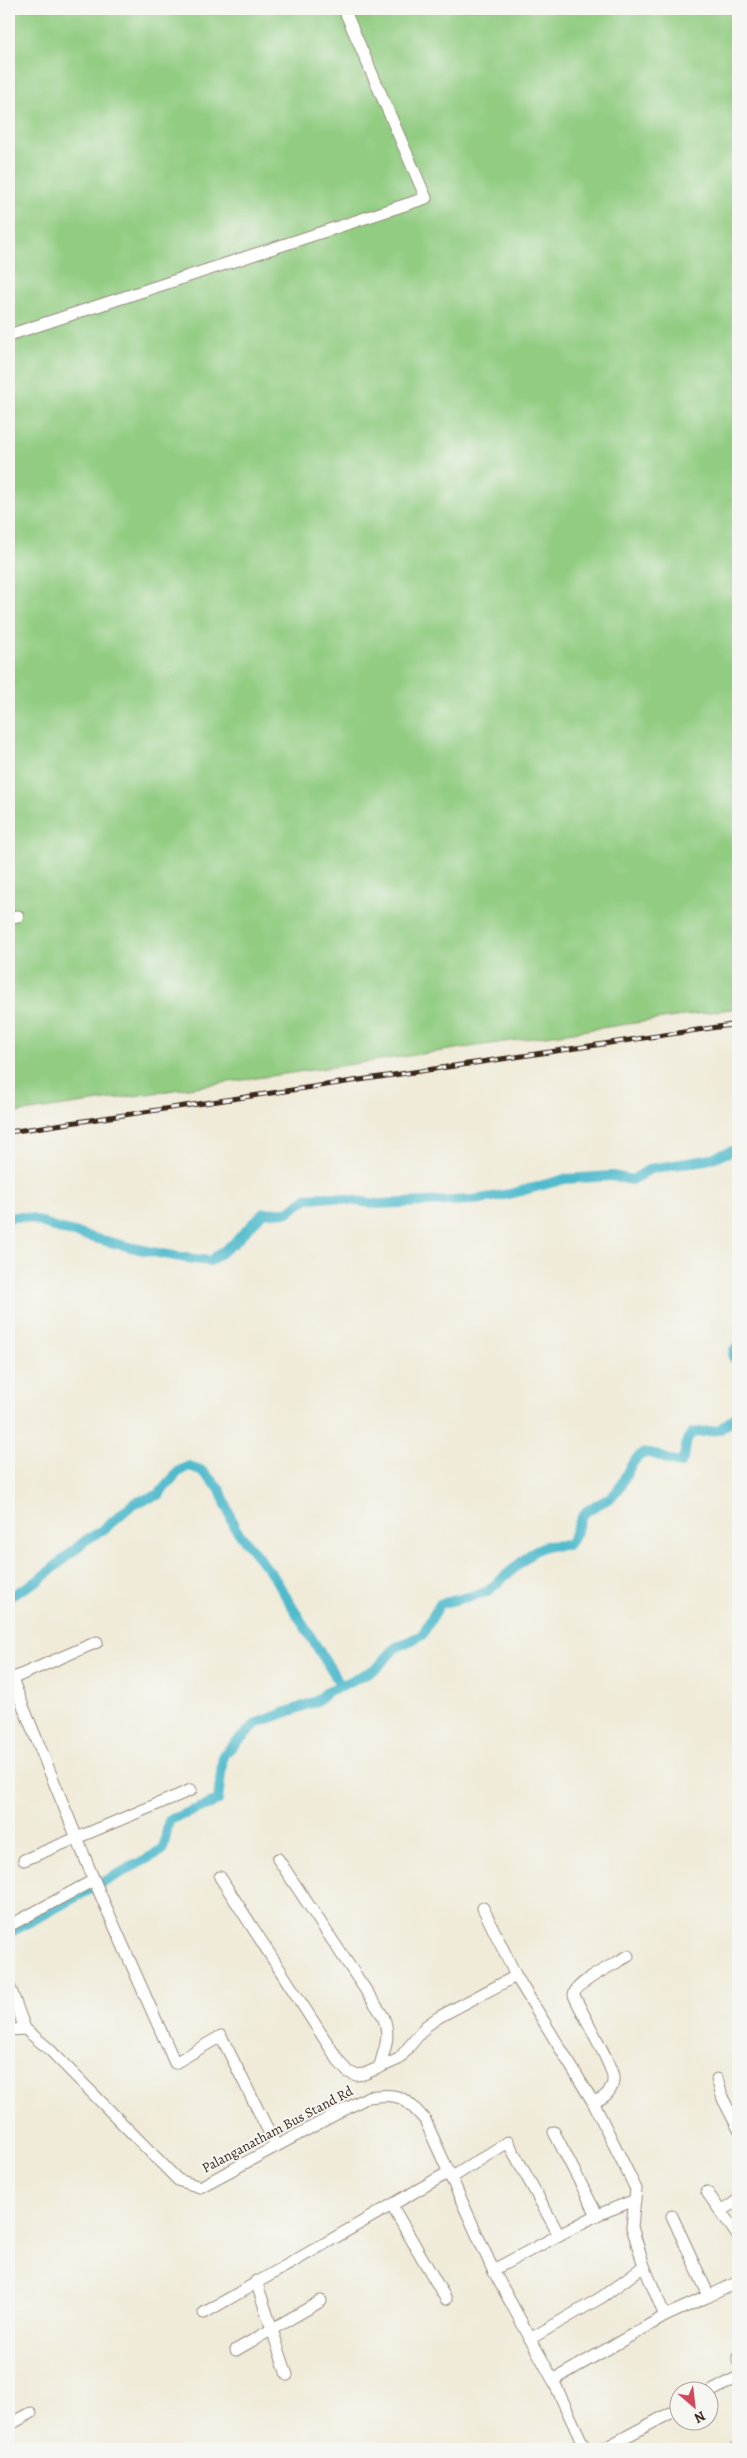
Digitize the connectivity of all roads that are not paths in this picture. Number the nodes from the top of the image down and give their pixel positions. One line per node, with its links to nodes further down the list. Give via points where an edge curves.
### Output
1 (344, 9): 2 (street, via 426,198)
2 (9, 335)
3 (97, 1642): 4 (street)
4 (11, 1679): 6 (street)
5 (191, 1790): 6 (street)
6 (77, 1838): 8 (street); 10 (street)
7 (278, 1858): 18 (street, via 383,2016 388,2035)
8 (24, 1860)
9 (220, 1877): 18 (street, via 340,2063 356,2075)
10 (94, 1880): 12 (street); 23 (street, via 175,2062 221,2036)
11 (482, 1908): 14 (street)
12 (9, 1926)
13 (628, 1956): 20 (street, via 574,1992 613,2076 608,2094 604,2099)
14 (516, 1976): 18 (street, via 439,2017 421,2032 404,2056); 20 (street)
15 (9, 1985): 16 (street)
16 (25, 2029): 17 (street); 23 (street, Palanganatham Bus Stand Rd, via 49,2049 178,2180 200,2186)
17 (9, 2030)
18 (379, 2068)
19 (717, 2079): 21 (street)
20 (593, 2102): 26 (street, via 636,2189)
21 (738, 2128)
22 (554, 2132): 30 (street)
23 (276, 2146): 24 (street, Palanganatham Bus Stand Rd, via 368,2097 390,2094 409,2102 425,2120)
24 (450, 2175): 28 (street); 32 (street, via 508,2142); 35 (street, Palanganatham Bus Stand Rd)
25 (707, 2192): 29 (street)
26 (635, 2200): 30 (street); 34 (street, via 632,2227)
27 (738, 2200): 29 (street)
28 (392, 2206): 36 (street); 39 (street)
29 (722, 2211): 33 (street)
30 (597, 2215): 32 (street)
31 (672, 2216): 38 (street)
32 (559, 2235): 35 (street)
33 (738, 2236)
34 (644, 2266): 42 (street); 44 (street, via 602,2297)
35 (493, 2270): 44 (street, Palanganatham Bus Stand Rd)
36 (256, 2281): 41 (street); 43 (street)
37 (738, 2282): 38 (street)
38 (709, 2296): 42 (street)
39 (446, 2299)
40 (321, 2301): 43 (street)
41 (204, 2313)
42 (665, 2316): 48 (street)
43 (272, 2330): 45 (street); 46 (street)
44 (530, 2340): 48 (street, Palanganatham Bus Stand Rd)
45 (236, 2350)
46 (287, 2375)
47 (738, 2377): 49 (street)
48 (553, 2380): 53 (street, Palanganatham Bus Stand Rd)
49 (720, 2387)
50 (32, 2413): 52 (street)
51 (670, 2413): 54 (street)
52 (9, 2425)
53 (585, 2449)
54 (604, 2449)

